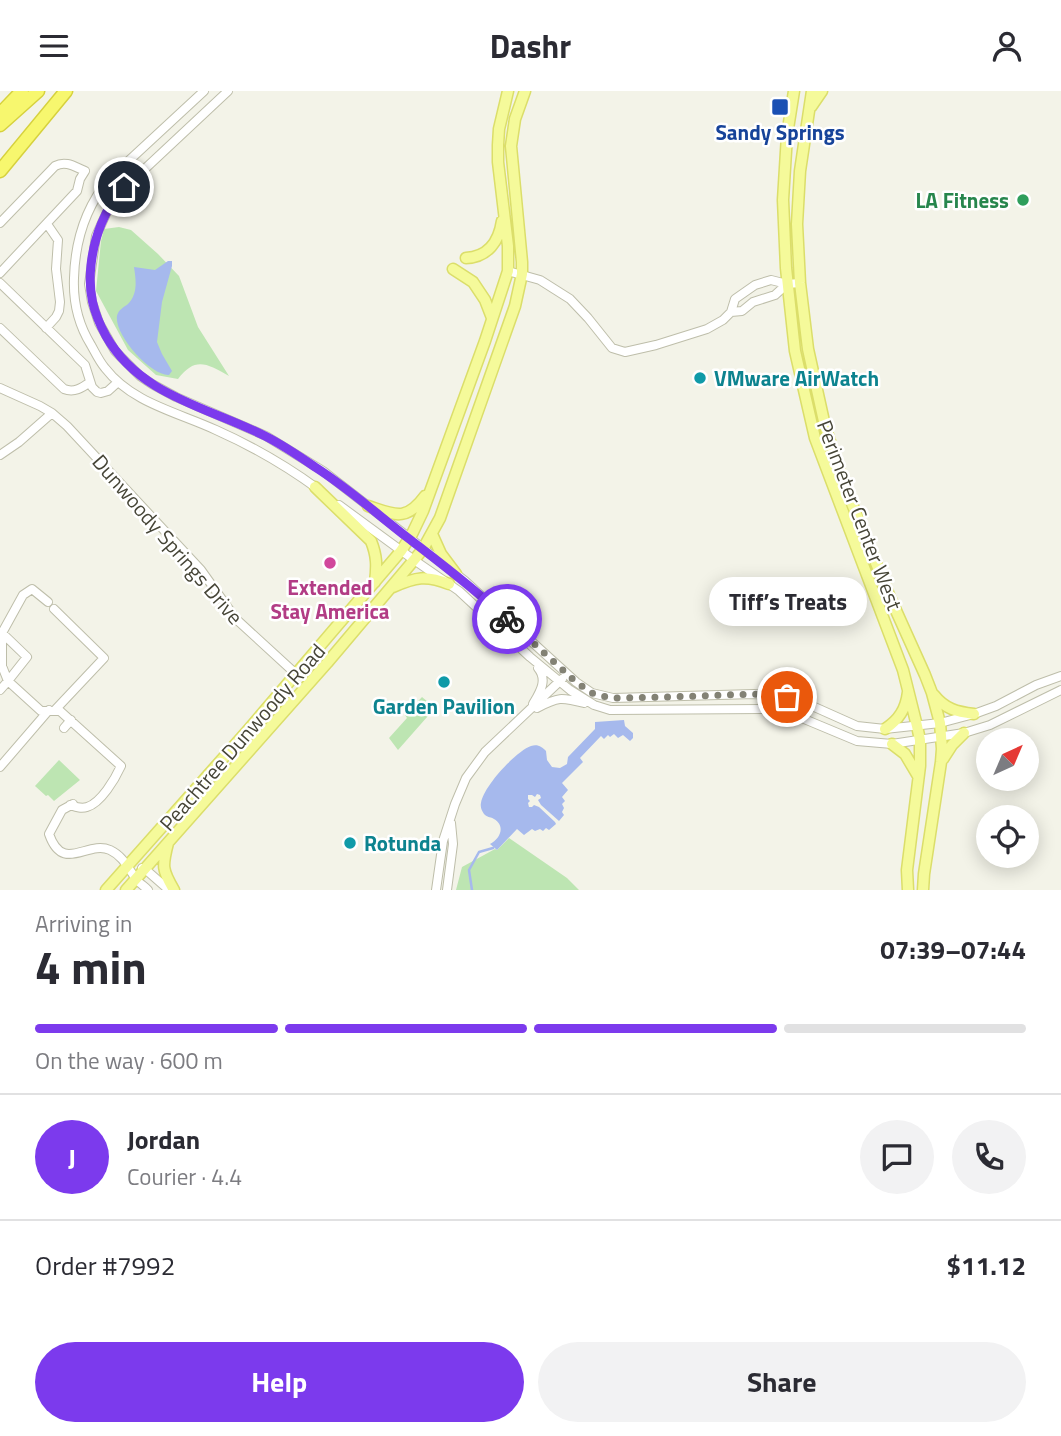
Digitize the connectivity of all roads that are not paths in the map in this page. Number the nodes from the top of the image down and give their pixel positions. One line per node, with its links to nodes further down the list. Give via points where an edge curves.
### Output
1 (22, 91): 16 (highway)
2 (38, 91): 17 (highway)
3 (66, 91): 19 (highway)
4 (204, 91): 12 (street)
5 (228, 91): 14 (street)
6 (508, 91): 21 (main road, via 498,145)
7 (525, 91): 28 (main road, Peachtree Dunwoody Road, via 511,146)
8 (785, 91): 13 (main road)
9 (794, 91): 13 (main road, Perimeter Center West)
10 (812, 91): 15 (main road, Perimeter Center West)
11 (822, 91): 15 (main road)
12 (195, 99): 14 (street); 37 (street, via 107,181 77,239 73,293 77,316 104,367)
13 (791, 104): 31 (main road, Perimeter Center West, via 783,188)
14 (209, 109): 39 (street, via 118,194 96,236 89,283 99,323 115,351 140,376)
15 (809, 109): 30 (main road, Perimeter Center West, via 798,188)
16 (0, 114)
17 (0, 125)
18 (95, 169): 20 (street)
19 (0, 171)
20 (85, 171): 22 (street, via 65,163 55,166); 23 (street, via 77,191)
21 (503, 208): 24 (main road, via 492,247); 26 (main road)
22 (0, 223)
23 (47, 224): 27 (street); 35 (street, via 58,240 60,302 56,317)
24 (466, 258)
25 (453, 269): 33 (main road, via 473,282)
26 (508, 271): 28 (street); 33 (main road, Peachtree Dunwoody Road)
27 (0, 273)
28 (522, 274): 32 (street, via 570,299 612,348 625,352 707,329); 48 (main road, Peachtree Dunwoody Road, via 502,347)
29 (0, 283): 35 (street)
30 (800, 283): 31 (street); 68 (main road, Perimeter Center West, via 810,359 830,444)
31 (788, 285): 32 (street, via 742,311); 32 (street, via 771,280 755,285 735,299); 65 (main road, Perimeter Center West, via 795,351 813,432)
32 (731, 312)
33 (492, 318): 45 (main road, Peachtree Dunwoody Road)
34 (0, 328): 36 (street, via 64,390)
35 (46, 328): 36 (street, via 85,365)
36 (90, 382): 37 (street, via 101,393)
37 (118, 382): 40 (street)
38 (0, 388): 41 (street, Dunwoody Springs Drive)
39 (176, 397): 40 (street); 43 (street, via 266,436)
40 (169, 411): 44 (street, via 255,448)
41 (52, 413): 42 (street); 61 (street, Dunwoody Springs Drive, via 201,570 236,619)
42 (0, 455)
43 (299, 456): 44 (street); 47 (street)
44 (290, 469): 46 (street)
45 (432, 485): 47 (main road, via 415,509 405,513); 49 (main road, Peachtree Dunwoody Road)
46 (315, 487): 51 (street); 54 (main road, via 371,541 376,552)
47 (368, 506): 49 (street)
48 (432, 534): 50 (main road, Peachtree Dunwoody Road); 53 (main road)
49 (409, 539): 50 (street); 51 (main road, Peachtree Dunwoody Road)
50 (423, 549): 52 (main road, Peachtree Dunwoody Road); 53 (street)
51 (401, 551): 52 (street); 54 (main road, Peachtree Dunwoody Road)
52 (414, 561): 55 (street); 56 (main road, Peachtree Dunwoody Road)
53 (456, 574): 57 (street)
54 (375, 582): 61 (main road, Peachtree Dunwoody Road)
55 (449, 584): 56 (main road, via 423,577); 58 (street)
56 (390, 588): 86 (main road, Peachtree Dunwoody Road)
57 (511, 623): 58 (street); 63 (street)
58 (503, 631): 60 (street)
59 (2, 633): 64 (street, via 2,666); 64 (street, via 27,657); 70 (street, via 23,595 32,589 104,658)
60 (530, 657): 63 (street); 71 (street, via 543,681)
61 (296, 674): 87 (main road, Peachtree Dunwoody Road)
62 (1061, 676): 72 (street)
63 (563, 678): 69 (street); 71 (street); 77 (street, via 613,698 787,697 858,726)
64 (8, 681): 66 (street); 70 (street, via 41,711)
65 (908, 686): 75 (main road, Perimeter Center West); 77 (main road, via 902,713)
66 (0, 690)
67 (1061, 690): 78 (street)
68 (932, 693): 72 (main road, via 949,709); 74 (main road, Perimeter Center West)
69 (594, 705): 71 (street, via 558,698); 81 (street, via 625,711 770,709 857,741)
70 (55, 710): 73 (street); 83 (street)
71 (528, 713): 85 (street, via 472,768)
72 (974, 715): 74 (street)
73 (71, 720): 76 (street); 87 (street, via 121,766 94,804 62,810 49,834 52,842 71,855 106,848)
74 (940, 723): 75 (street); 79 (main road, Perimeter Center West)
75 (917, 726): 77 (street); 80 (main road, Perimeter Center West)
76 (64, 729)
77 (885, 729)
78 (964, 733): 79 (street); 82 (main road)
79 (942, 736): 80 (street); 82 (main road, Perimeter Center West)
80 (920, 740): 81 (street); 84 (main road, Perimeter Center West)
81 (892, 744): 84 (main road, via 905,754)
82 (941, 762): 97 (main road, Perimeter Center West)
83 (0, 767)
84 (919, 778): 96 (main road, Perimeter Center West)
85 (450, 820): 94 (street); 95 (street, via 453,844)
86 (169, 840): 88 (main road, Peachtree Dunwoody Road); 93 (main road, via 164,873)
87 (129, 866): 88 (street); 89 (street); 90 (main road, Peachtree Dunwoody Road)
88 (145, 869): 89 (main road, Peachtree Dunwoody Road); 93 (street)
89 (136, 879): 91 (main road, Peachtree Dunwoody Road); 92 (street)
90 (106, 890)
91 (126, 890)
92 (148, 890)
93 (172, 890)
94 (436, 890)
95 (447, 890)
96 (908, 890)
97 (923, 890)

